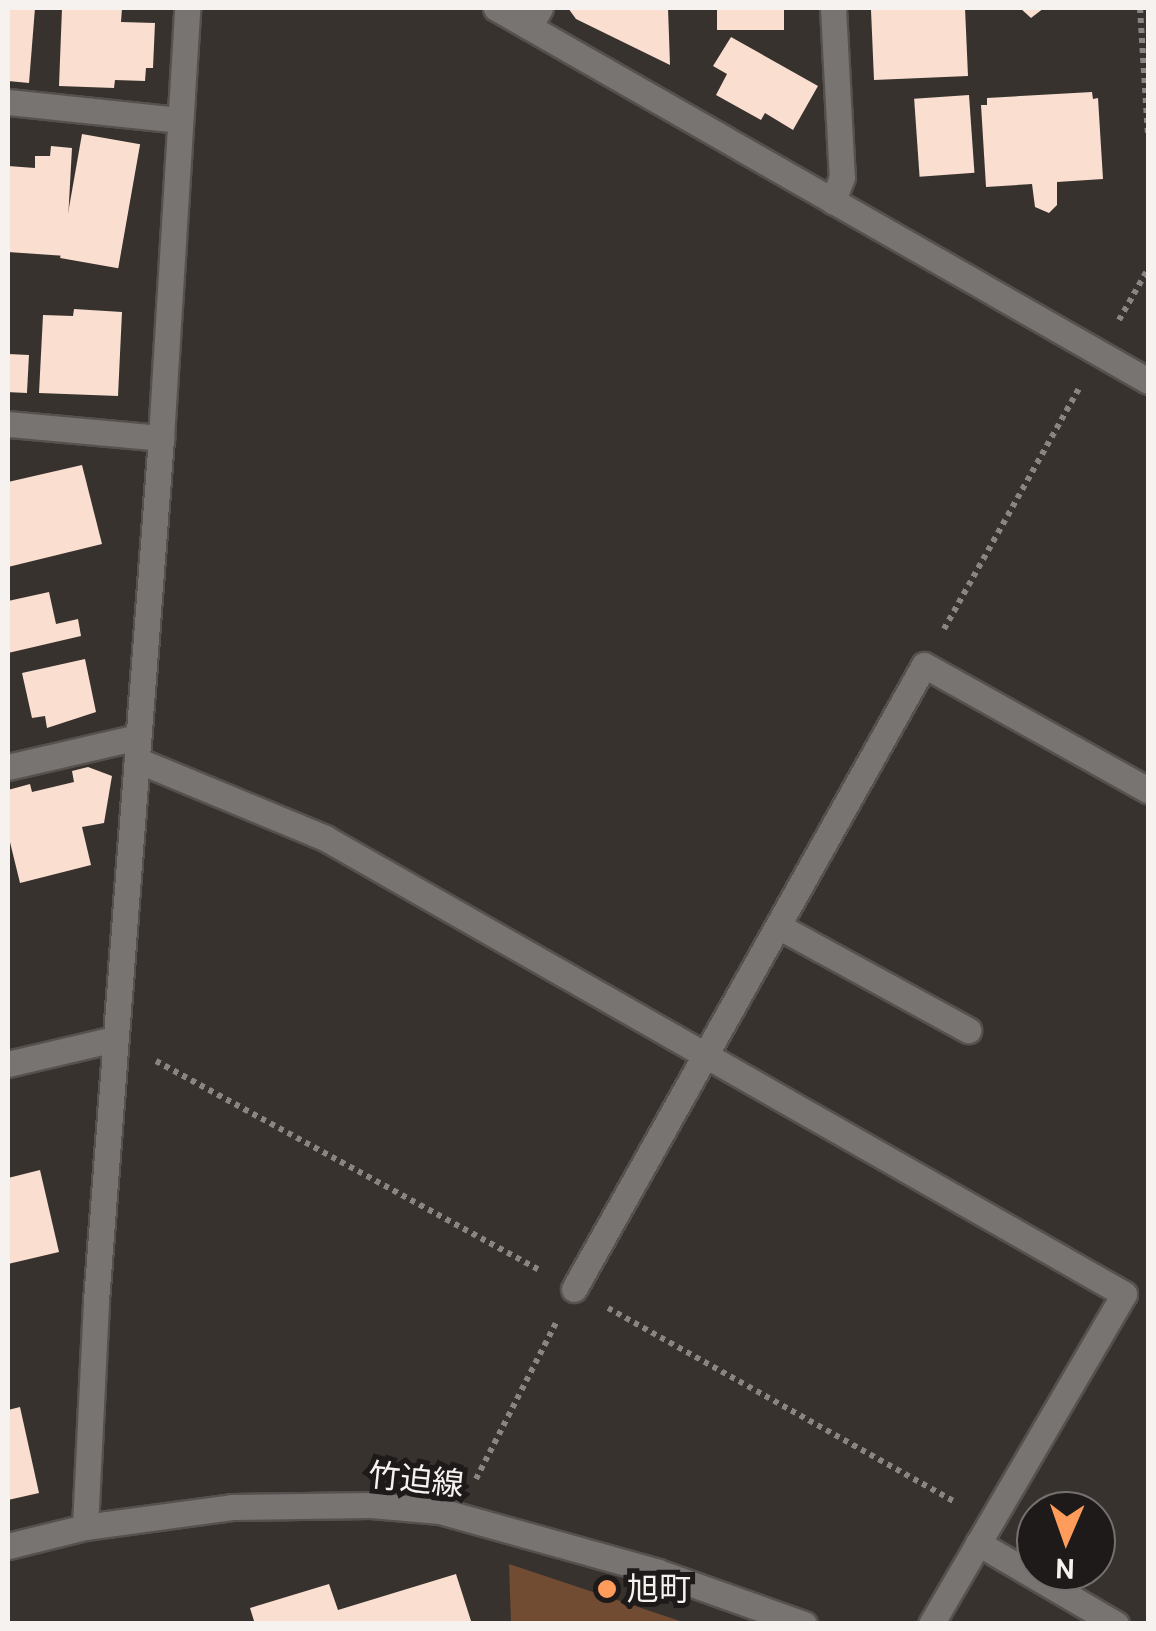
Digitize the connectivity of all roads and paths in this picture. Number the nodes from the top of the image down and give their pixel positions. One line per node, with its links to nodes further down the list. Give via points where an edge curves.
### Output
1 (187, 8): 7 (street)
2 (496, 8): 5 (street)
3 (832, 8): 9 (street, via 842,178)
4 (1140, 8): 8 (path)
5 (534, 17): 9 (street)
6 (8, 102): 7 (street)
7 (180, 120): 14 (street)
8 (1148, 134)
9 (833, 201): 11 (street)
10 (1148, 269): 11 (path)
11 (1100, 354): 12 (street); 15 (path)
12 (1148, 381)
13 (8, 424): 14 (street)
14 (161, 438): 16 (street)
15 (924, 665): 18 (street); 19 (street)
16 (137, 749): 17 (street); 21 (street); 22 (street, via 325,838)
17 (8, 767)
18 (1148, 790)
19 (778, 926): 20 (street); 22 (street)
20 (968, 1030)
21 (115, 1038): 23 (street); 26 (street)
22 (706, 1054): 24 (street); 27 (street, via 1124,1294)
23 (8, 1064)
24 (574, 1289): 25 (path)
25 (458, 1515): 26 (street, 竹迫線, via 371,1505 232,1507); 29 (street, 竹迫線, via 658,1572)
26 (84, 1527): 28 (street, 竹迫線)
27 (978, 1543): 30 (street); 31 (street)
28 (8, 1546)
29 (804, 1624)
30 (931, 1624)
31 (1116, 1624)

